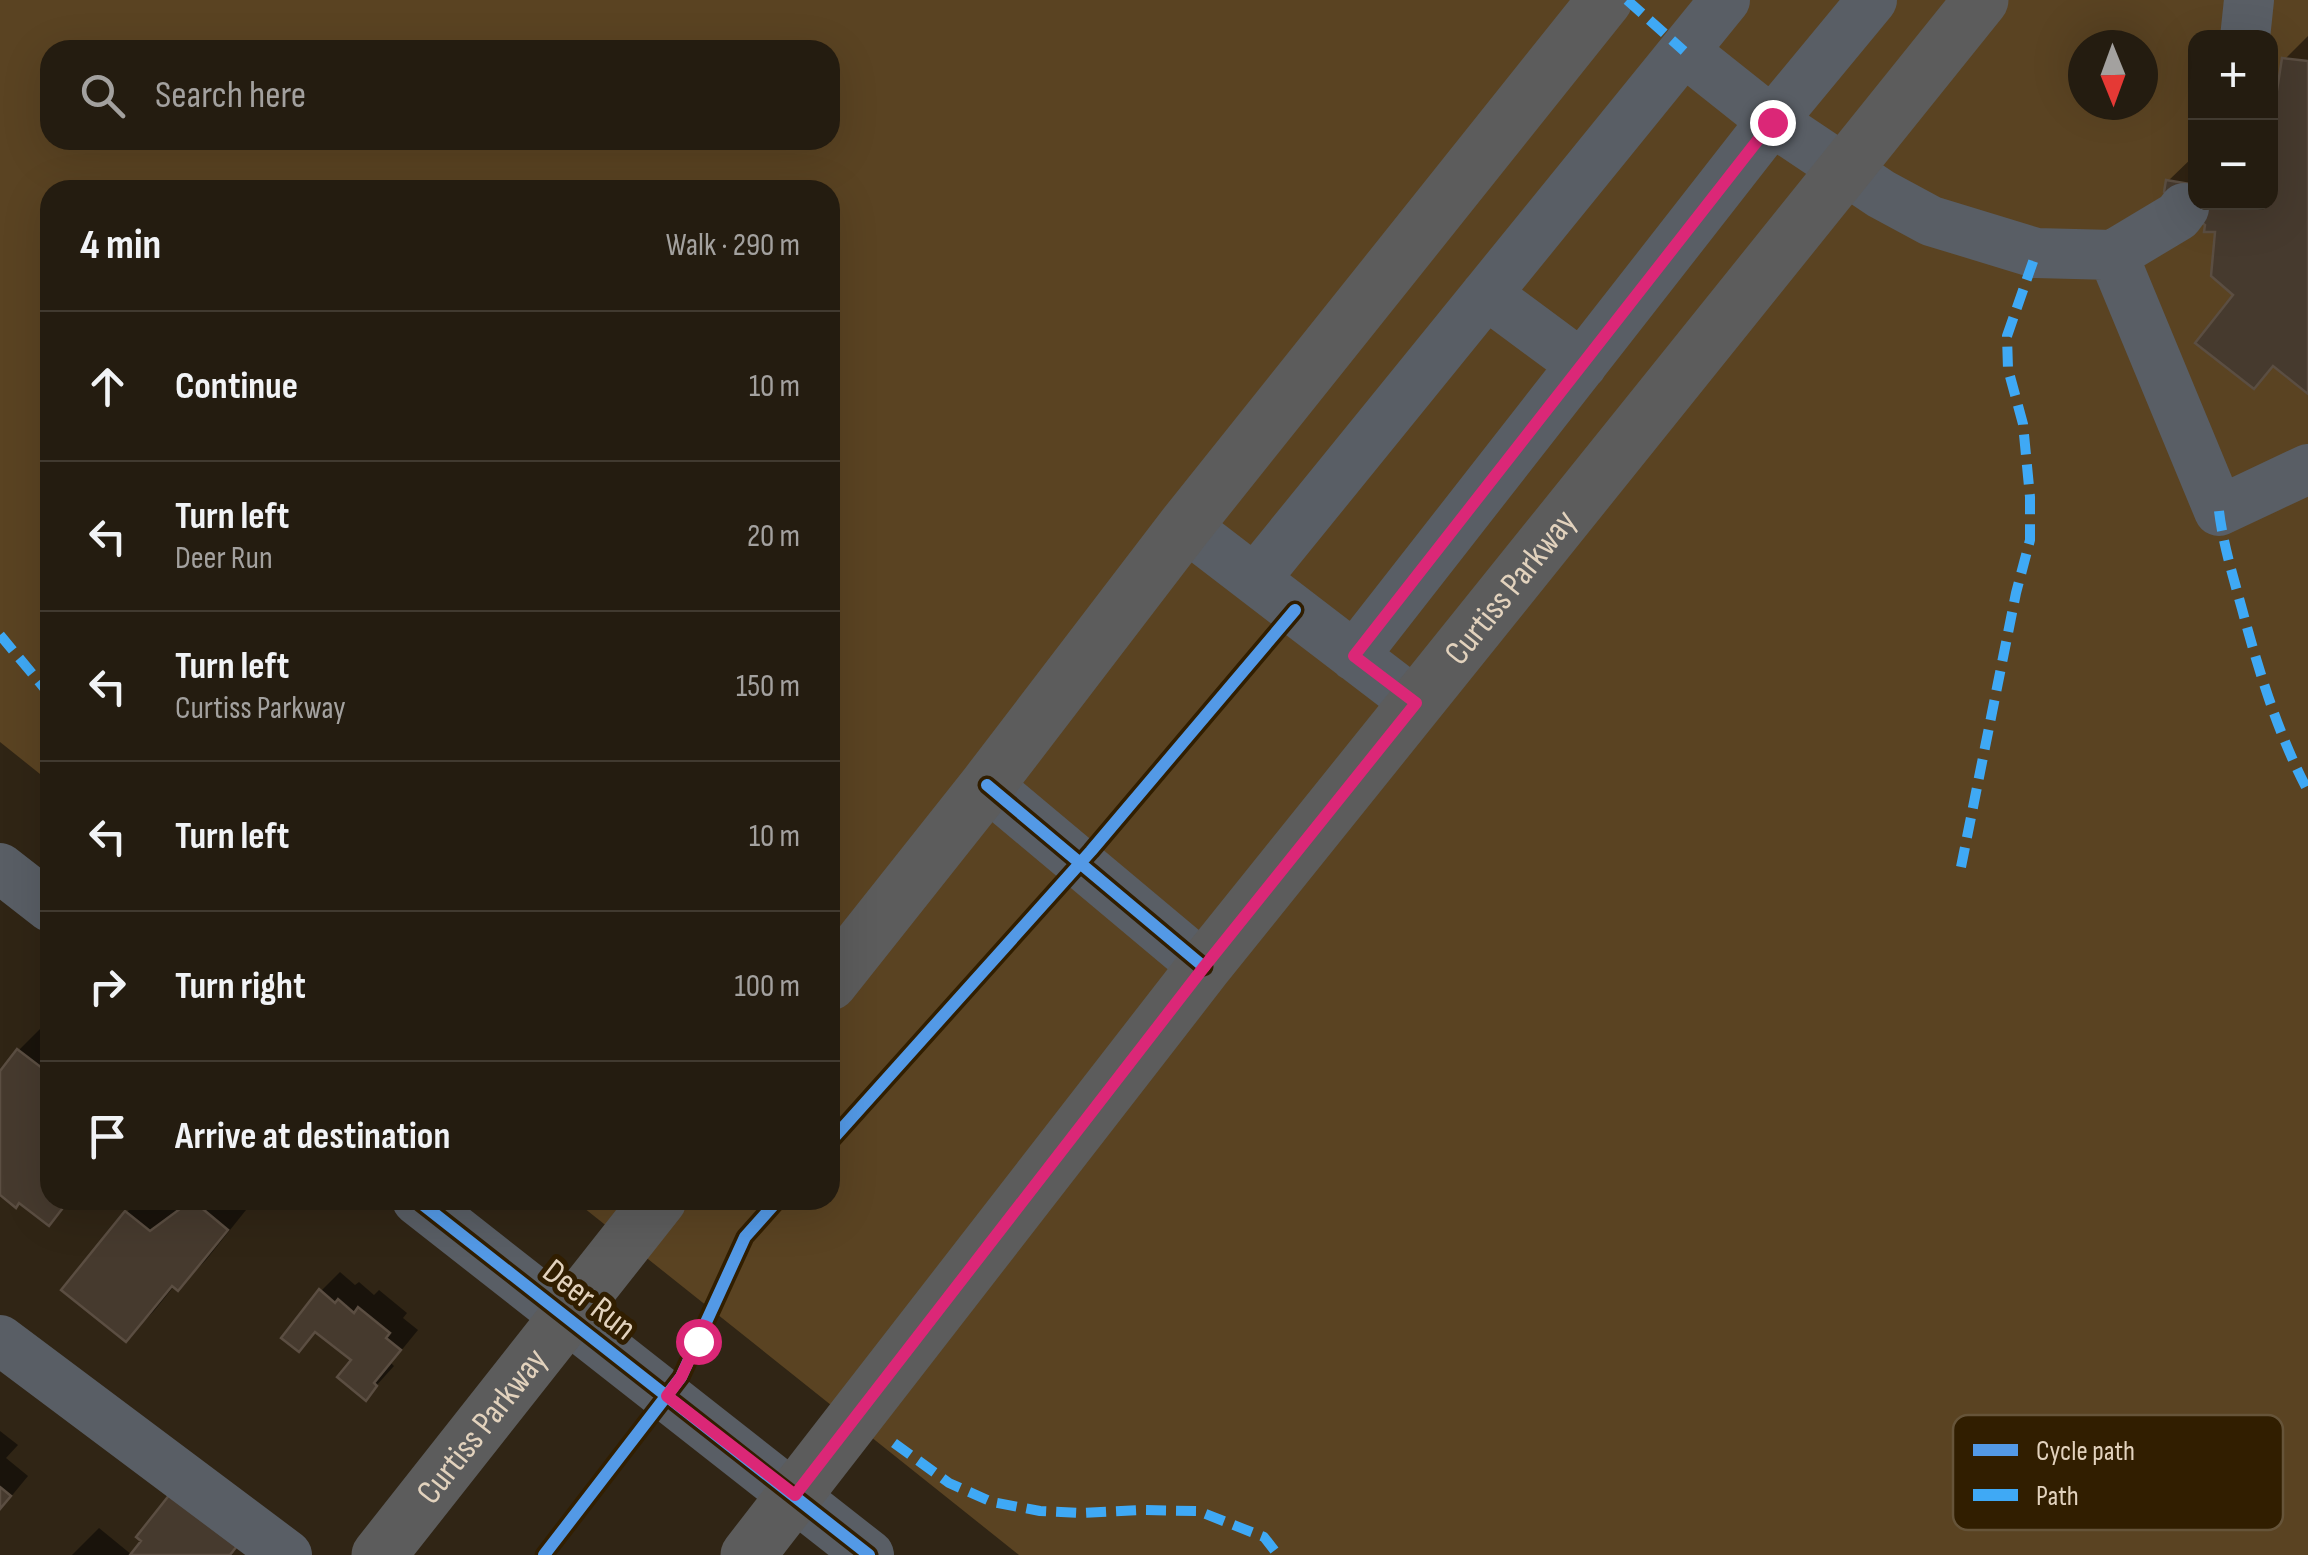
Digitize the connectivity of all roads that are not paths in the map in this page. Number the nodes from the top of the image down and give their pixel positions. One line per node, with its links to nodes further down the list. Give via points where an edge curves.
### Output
1 (1605, 0): 15 (main road)
2 (1725, 0): 7 (street)
3 (1872, 0): 8 (street)
4 (1981, 0): 9 (main road, Curtiss Parkway)
5 (2249, 0): 6 (street)
6 (2245, 30)
7 (1684, 51): 8 (street); 12 (street)
8 (1772, 122): 9 (street); 13 (street)
9 (1845, 170): 11 (street, via 1931,221 2036,253); 18 (main road, Curtiss Parkway)
10 (2184, 208): 11 (street)
11 (2112, 255): 14 (street, via 2219,511)
12 (1486, 294): 13 (street); 16 (street)
13 (1582, 365): 17 (street)
14 (2308, 469)
15 (1186, 526): 16 (street); 19 (main road)
16 (1255, 580): 17 (street)
17 (1354, 656): 18 (street)
18 (1416, 703): 22 (main road, Curtiss Parkway)
19 (988, 785): 22 (street); 23 (main road)
20 (0, 868): 21 (street)
21 (40, 900)
22 (1204, 967): 28 (main road, Curtiss Parkway)
23 (840, 971)
24 (430, 1210): 26 (street, Deer Run)
25 (651, 1210): 26 (main road, Curtiss Parkway)
26 (566, 1319): 28 (street, Deer Run); 30 (main road, Curtiss Parkway)
27 (0, 1340): 29 (street)
28 (795, 1495): 31 (main road, Curtiss Parkway); 32 (street, Deer Run)
29 (286, 1555)
30 (379, 1555)
31 (748, 1555)
32 (869, 1555)

